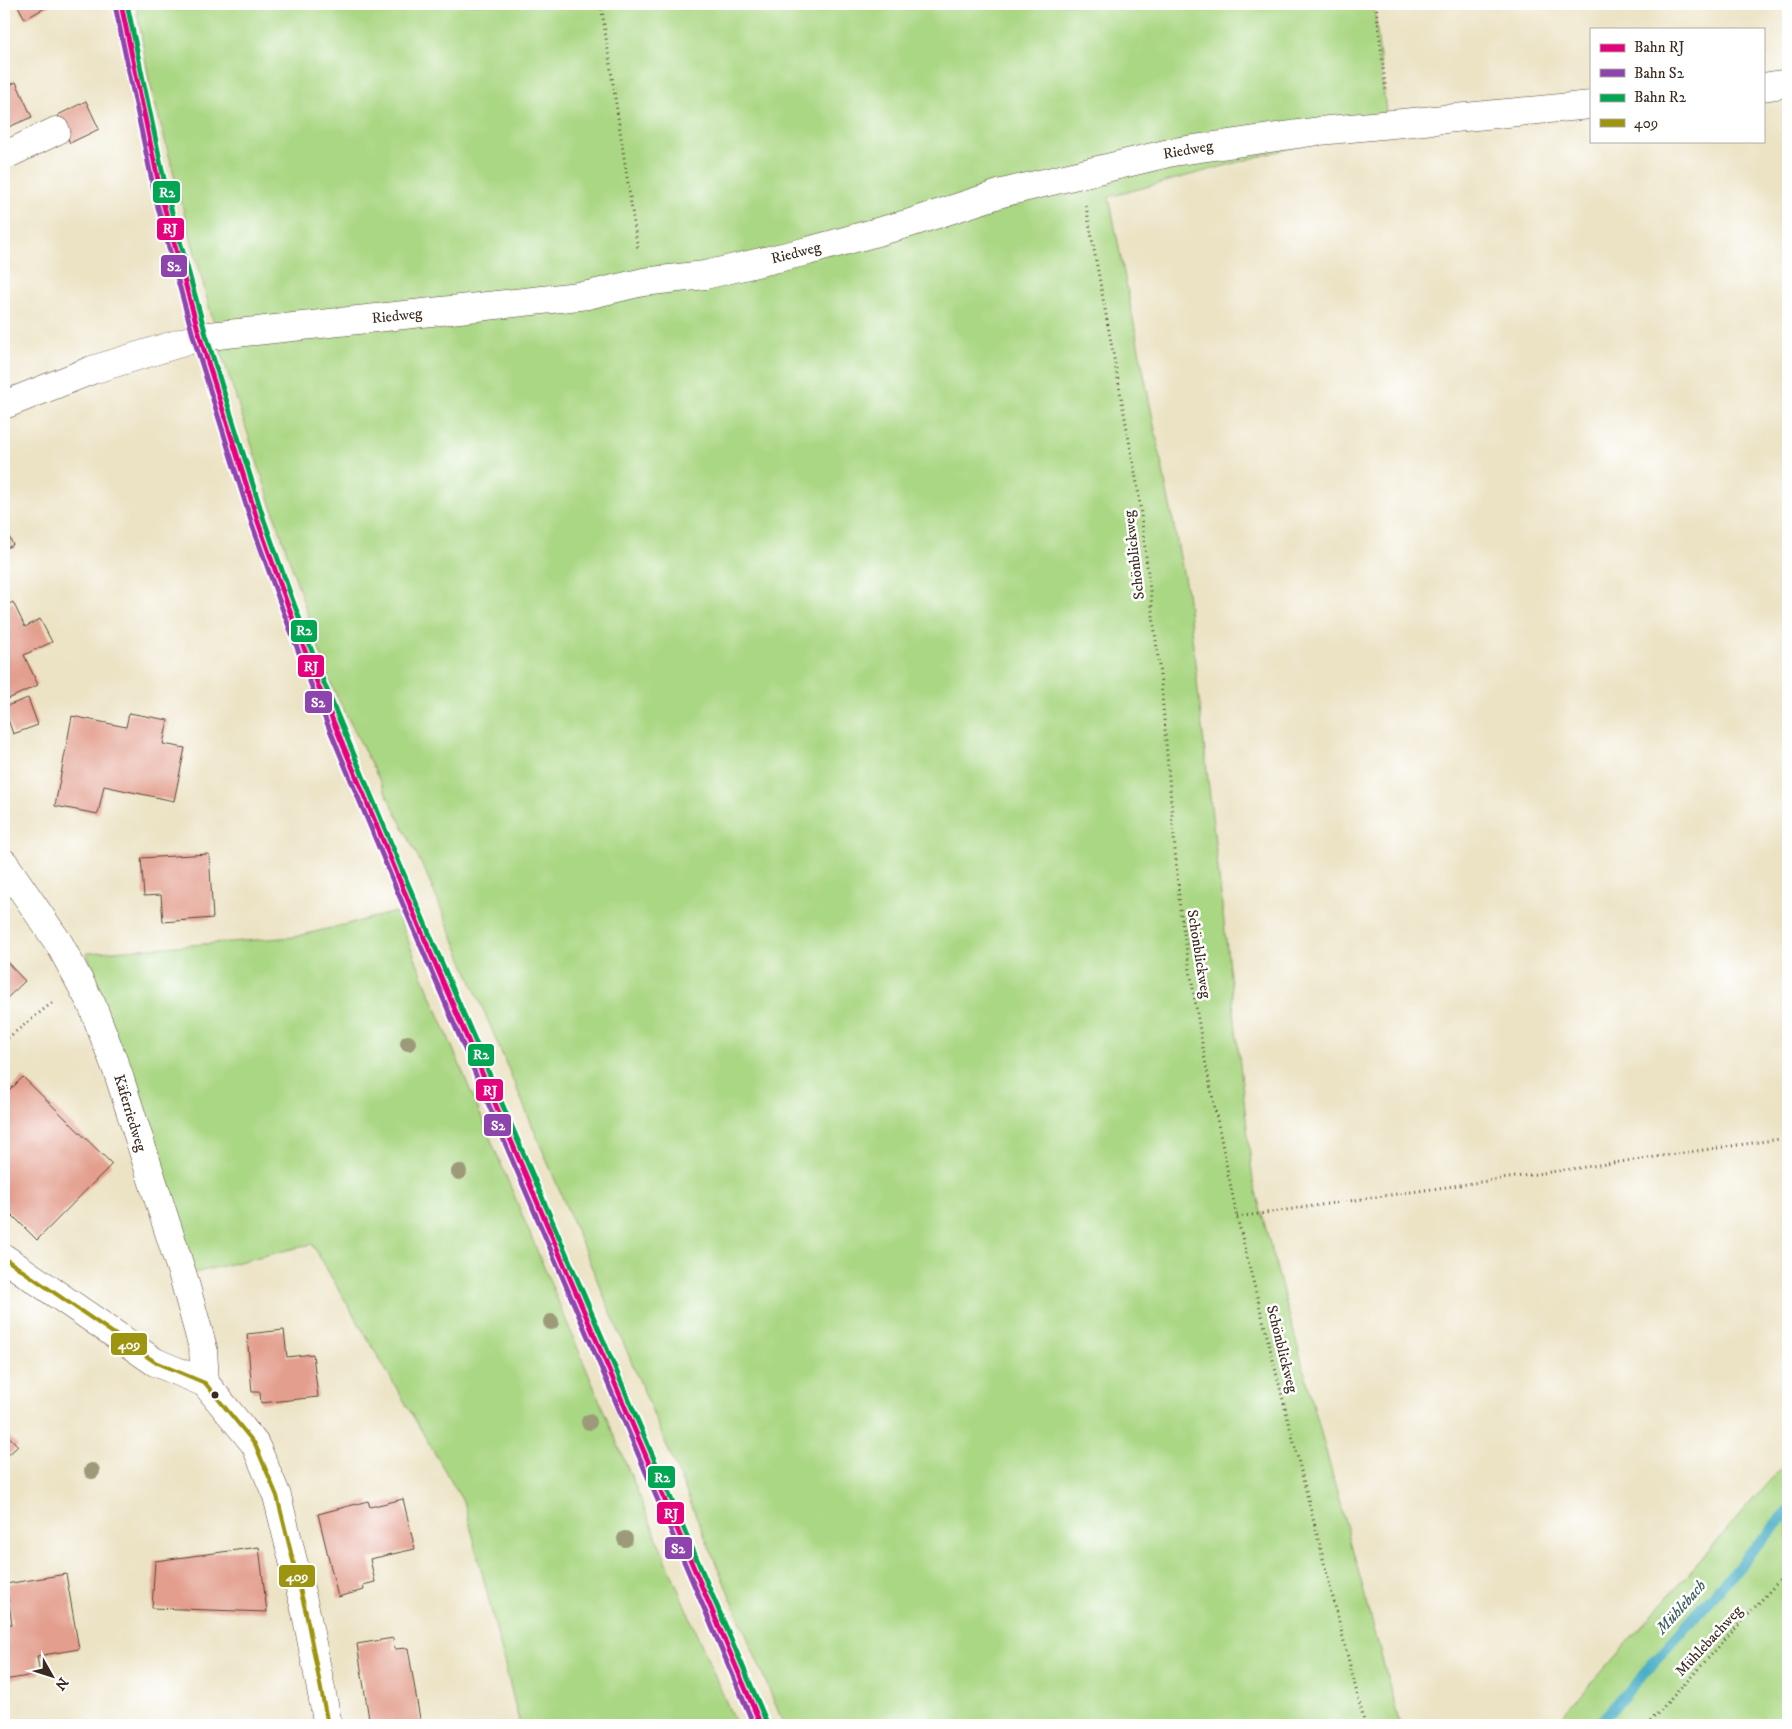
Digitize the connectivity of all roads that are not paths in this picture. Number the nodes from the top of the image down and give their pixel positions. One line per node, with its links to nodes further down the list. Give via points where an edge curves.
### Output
1 (1788, 83): 2 (street)
2 (1764, 86)
3 (1590, 105): 6 (street, Riedweg, via 1319,131 1173,152 1002,193 910,223 705,275 643,282 588,295 200,337 92,370)
4 (56, 131): 5 (street)
5 (4, 156)
6 (4, 405)
7 (4, 862): 9 (street, Käferriedweg, via 60,946 92,1005 118,1073 183,1276 203,1348)
8 (4, 1258): 9 (street, via 155,1362)
9 (205, 1383): 10 (street, via 255,1444 277,1496 306,1613)
10 (328, 1725)

